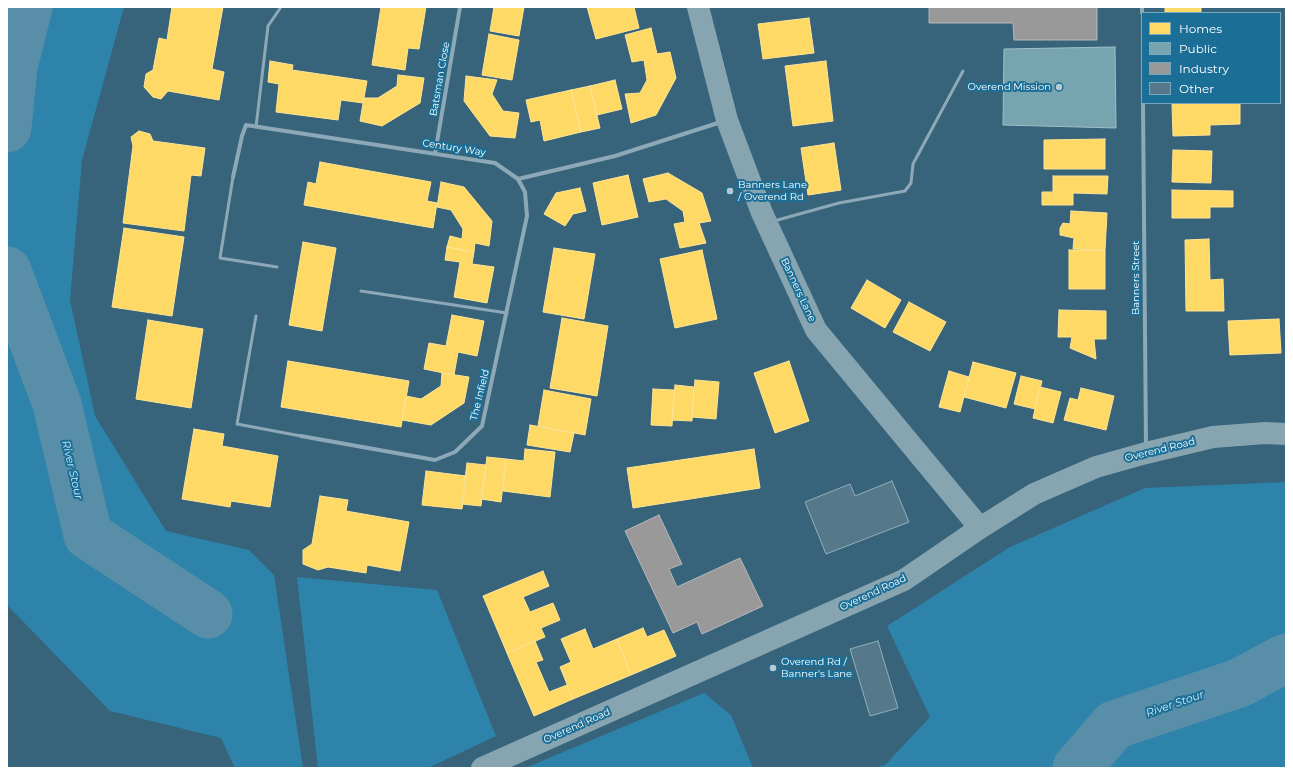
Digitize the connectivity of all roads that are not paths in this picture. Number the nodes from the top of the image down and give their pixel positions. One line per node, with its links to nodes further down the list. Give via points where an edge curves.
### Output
1 (281, 7): 7 (lane, via 268,26)
2 (460, 7): 8 (street, Batsman Close)
3 (698, 7): 6 (street, Banners Lane)
4 (963, 71): 11 (lane, via 913,164 911,183 905,192 839,203)
5 (1143, 104): 18 (street, Banners Street)
6 (727, 120): 10 (street, via 615,156); 11 (street, Banners Lane)
7 (256, 127): 8 (street, Century Way); 9 (street, via 246,125)
8 (435, 154): 10 (street, Century Way, via 495,163)
9 (232, 177): 12 (lane, via 220,258)
10 (518, 179): 14 (street, The Infield, via 525,192 527,216)
11 (767, 223): 19 (street, Banners Lane, via 816,330)
12 (277, 267)
13 (361, 291): 14 (lane)
14 (507, 313): 17 (street, The Infield, via 482,426 455,452 435,460)
15 (256, 316): 17 (lane, via 237,424)
16 (1286, 434): 18 (street, Overend Road, via 1266,432 1213,437)
17 (300, 436)
18 (1146, 453): 19 (street, Overend Road, via 1096,467 1034,494)
19 (980, 528): 20 (street, Overend Road, via 904,580)
20 (482, 768)

